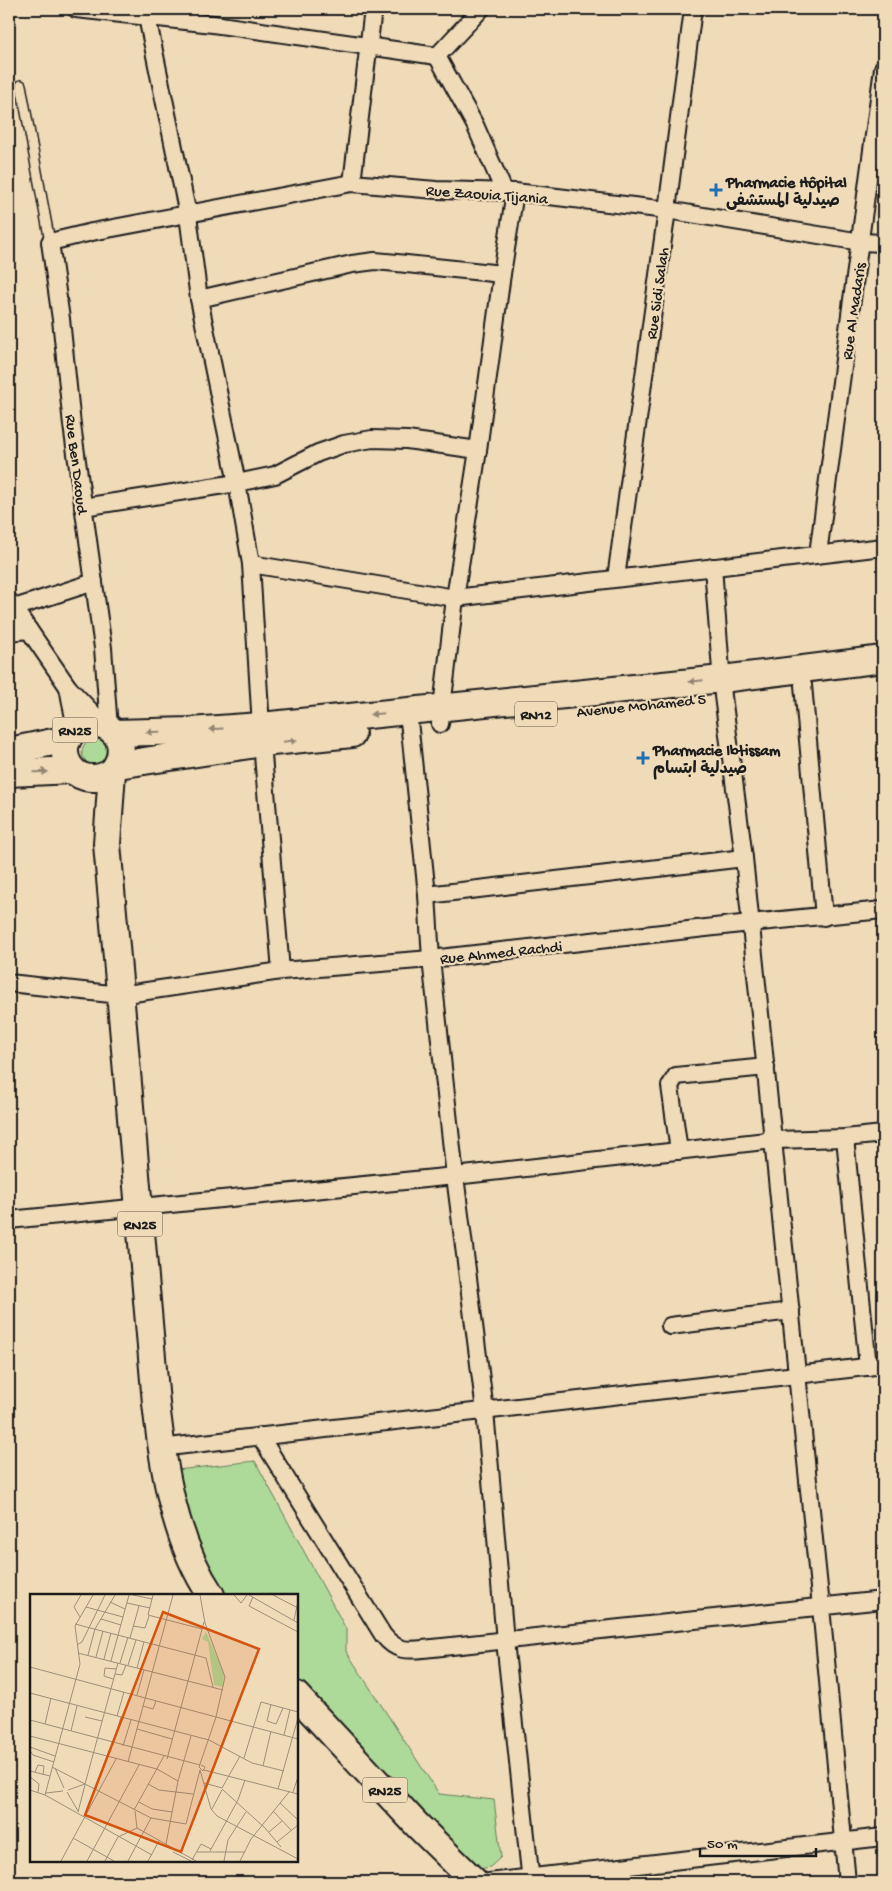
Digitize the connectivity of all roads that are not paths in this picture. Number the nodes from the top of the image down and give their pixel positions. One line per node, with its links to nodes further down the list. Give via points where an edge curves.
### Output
1 (76, 9): 6 (street)
2 (374, 9): 7 (street)
3 (481, 9): 8 (street)
4 (693, 9): 13 (street, Rue Sidi Salah)
5 (214, 16): 6 (street); 7 (street)
6 (147, 17): 14 (street)
7 (368, 46): 8 (street); 11 (street)
8 (438, 56): 12 (street)
9 (883, 68): 16 (street, Rue Al Madaris)
10 (21, 85): 15 (lane)
11 (352, 183): 12 (street, Rue Zaouia Tijania); 14 (street, Rue Zaouia Tijania)
12 (509, 192): 13 (street, Rue Zaouia Tijania); 18 (street)
13 (667, 210): 16 (street, Rue Zaouia Tijania); 27 (street, Rue Sidi Salah)
14 (188, 215): 15 (street, Rue Zaouia Tijania); 19 (street)
15 (50, 242): 22 (street, Rue Ben Daoud)
16 (861, 242): 17 (street, Rue Zaouia Tijania); 24 (street, Rue Al Madaris)
17 (883, 244)
18 (502, 274): 19 (street, via 375,261); 20 (street)
19 (198, 299): 21 (street)
20 (478, 450): 21 (street, via 407,440 372,439 318,453 275,475); 29 (street)
21 (237, 483): 22 (street); 25 (street)
22 (83, 507): 28 (street, Rue Ben Daoud)
23 (883, 547): 24 (street)
24 (818, 554): 26 (street)
25 (251, 564): 29 (street); 42 (street)
26 (713, 567): 27 (street); 37 (street)
27 (616, 578): 29 (street)
28 (94, 582): 30 (street); 40 (street, Rue Ben Daoud)
29 (455, 598): 38 (street)
30 (12, 604): 31 (street)
31 (29, 630): 32 (street); 36 (street)
32 (9, 632)
33 (883, 659): 37 (main road, Avenue Mohamed 5 / RN12)
34 (883, 676): 35 (main road, Avenue Mohamed 5 / RN12)
35 (803, 685): 37 (main road, Avenue Mohamed 5 / RN12); 52 (street)
36 (68, 687): 40 (street); 41 (street)
37 (723, 687): 38 (main road, Avenue Mohamed 5 / RN12); 49 (street)
38 (441, 715): 39 (main road, Avenue Mohamed 5 / RN12)
39 (409, 719): 42 (main road, Avenue Mohamed 5 / RN12); 50 (street)
40 (109, 729): 41 (main road, RN25, via 88,723); 43 (main road, RN12, one-way to 40); 45 (main road, RN25, via 121,749)
41 (72, 734): 44 (main road, RN25); 47 (main road, RN25, via 65,750 66,761)
42 (262, 735): 43 (main road, Avenue Mohamed 5 / RN12); 55 (street)
43 (190, 742): 45 (main road, RN12)
44 (9, 751)
45 (115, 769): 47 (main road, via 98,779); 48 (main road, RN25)
46 (9, 773): 47 (main road, one-way to 47)
47 (78, 774): 48 (main road, RN25)
48 (106, 844): 57 (main road, RN25)
49 (744, 858): 50 (street); 53 (street)
50 (427, 895): 54 (street)
51 (883, 910): 52 (street, Rue Ahmed Rachdi)
52 (824, 917): 53 (street, Rue Ahmed Rachdi)
53 (750, 923): 54 (street, Rue Ahmed Rachdi); 58 (street)
54 (431, 959): 55 (street, Rue Ahmed Rachdi); 63 (street)
55 (281, 971): 57 (street, Rue Ahmed Rachdi)
56 (9, 983): 57 (street, Rue Ahmed Rachdi)
57 (120, 995): 64 (main road, RN25)
58 (766, 1067): 61 (street); 62 (street, via 676,1076 670,1086)
59 (883, 1134): 60 (street)
60 (845, 1138): 61 (street); 68 (street)
61 (774, 1140): 62 (street); 66 (street)
62 (679, 1151): 63 (street)
63 (455, 1176): 64 (street); 70 (street)
64 (138, 1208): 65 (street); 72 (main road, RN25)
65 (9, 1220)
66 (790, 1310): 67 (street); 69 (street)
67 (670, 1326)
68 (875, 1366): 69 (street)
69 (797, 1375): 70 (street); 75 (street)
70 (485, 1411): 71 (street); 76 (street)
71 (260, 1436): 72 (street); 76 (street, via 378,1627 396,1648 407,1650)
72 (160, 1448): 73 (main road, RN25, via 164,1474 182,1532 192,1560)
73 (210, 1594)
74 (883, 1600): 75 (street)
75 (821, 1607): 76 (street); 79 (street)
76 (506, 1641): 80 (street)
77 (298, 1698): 81 (main road, RN25)
78 (883, 1837): 79 (street)
79 (842, 1842): 80 (street); 83 (street)
80 (531, 1880): 82 (street)
81 (475, 1882)
82 (489, 1882)
83 (847, 1882)

